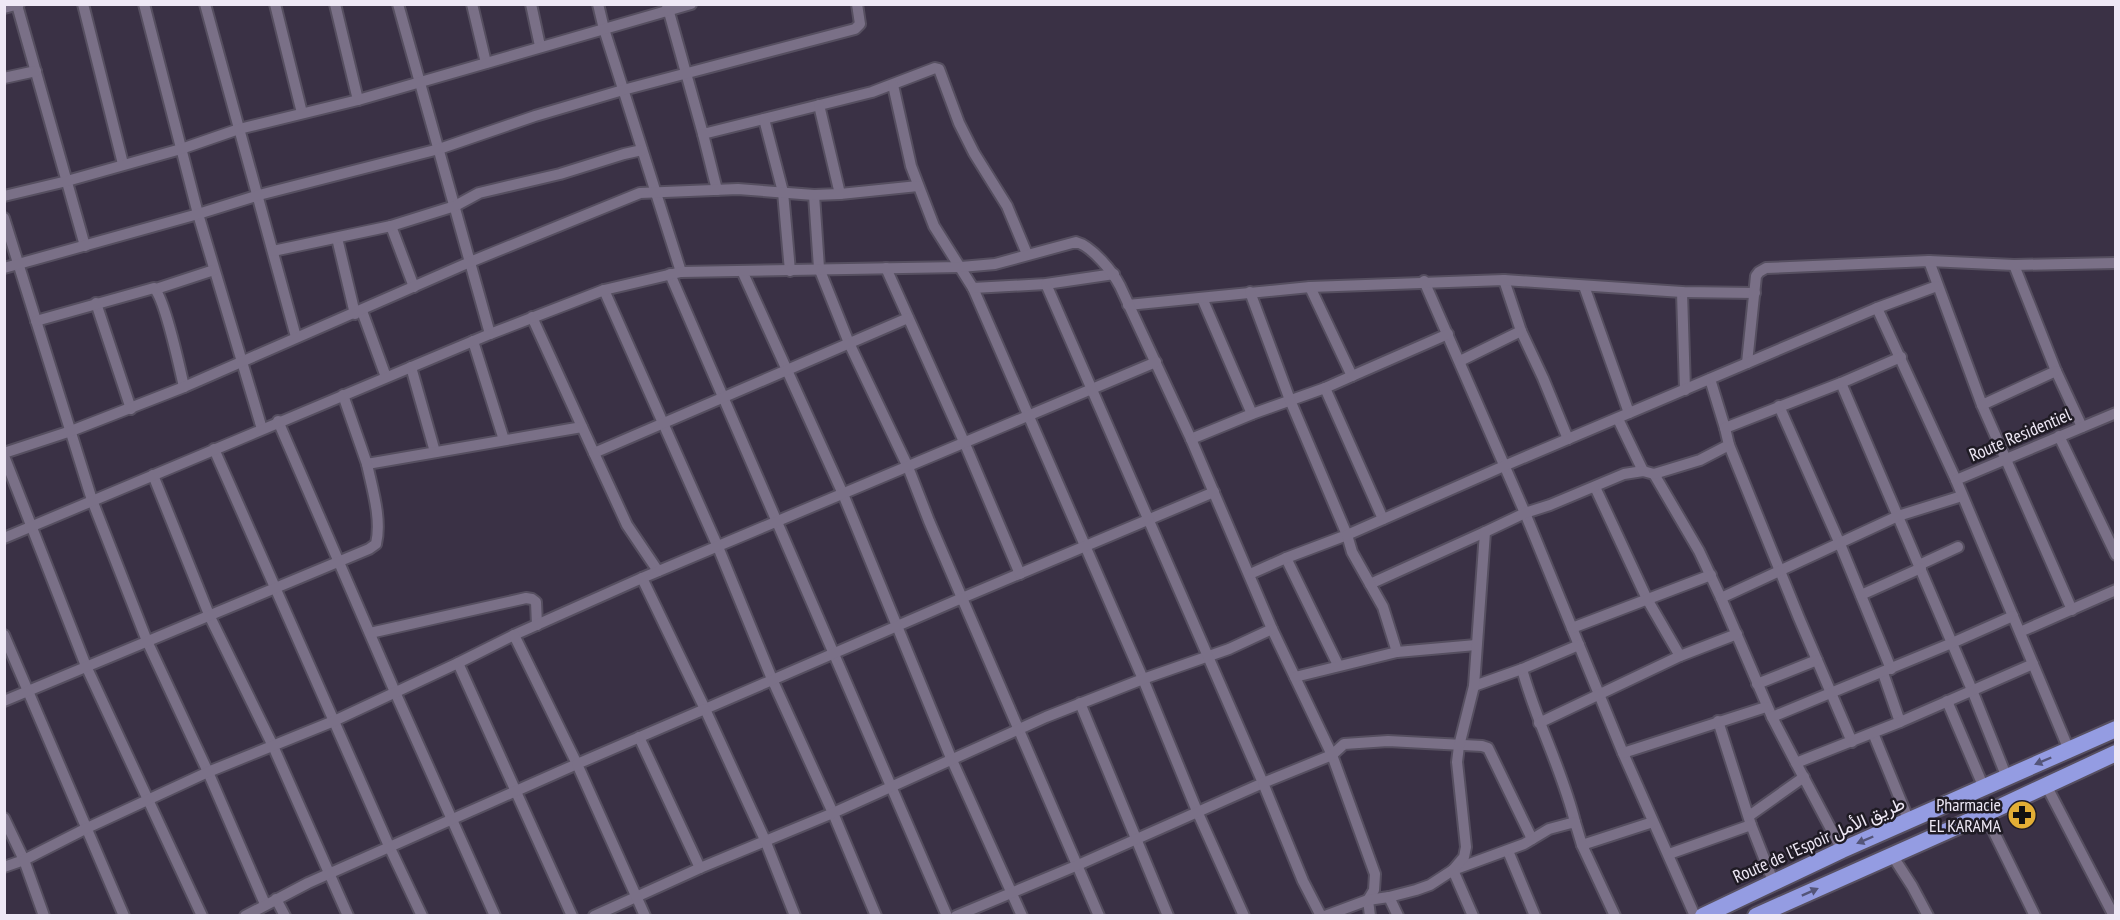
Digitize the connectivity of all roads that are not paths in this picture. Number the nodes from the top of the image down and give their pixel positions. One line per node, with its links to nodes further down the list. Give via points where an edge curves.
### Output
1 (83, 4): 33 (street)
2 (144, 4): 30 (street)
3 (205, 4): 28 (street)
4 (275, 4): 26 (street)
5 (335, 4): 24 (street)
6 (398, 4): 21 (street)
7 (472, 4): 17 (street)
8 (531, 4): 16 (street)
9 (598, 4): 15 (street)
10 (691, 4): 14 (street)
11 (857, 4): 19 (street, via 860,24 855,29)
12 (18, 5): 13 (street); 18 (street)
13 (4, 8)
14 (668, 8): 15 (street); 19 (street)
15 (604, 29): 16 (street); 23 (street)
16 (540, 46): 17 (street)
17 (486, 63): 21 (street)
18 (36, 71): 20 (street); 34 (street)
19 (687, 72): 23 (street); 29 (street)
20 (4, 78)
21 (420, 81): 24 (street); 31 (street)
22 (893, 85): 25 (street); 35 (street); 50 (street, via 935,68 941,71 959,123 1006,206)
23 (623, 90): 31 (street); 32 (street)
24 (358, 99): 26 (street)
25 (819, 105): 27 (street); 39 (street)
26 (302, 113): 28 (street)
27 (764, 119): 29 (street); 38 (street)
28 (239, 129): 30 (street); 40 (street)
29 (703, 134): 36 (street)
30 (181, 149): 33 (street); 44 (street)
31 (439, 149): 40 (street); 43 (street)
32 (642, 150): 37 (street); 43 (street, via 479,193)
33 (123, 164): 34 (street)
34 (67, 181): 42 (street); 48 (street)
35 (918, 186): 39 (street); 56 (street, via 934,226)
36 (717, 190): 37 (street); 38 (street)
37 (656, 191): 52 (street, via 640,193); 62 (street)
38 (783, 192): 41 (street); 61 (street)
39 (840, 194): 41 (street)
40 (259, 195): 44 (street); 49 (street)
41 (814, 195): 58 (street)
42 (4, 196)
43 (455, 206): 46 (street); 52 (street)
44 (198, 214): 48 (street); 60 (street)
45 (4, 218): 54 (street)
46 (391, 226): 47 (street); 70 (street)
47 (337, 238): 49 (street); 82 (street)
48 (84, 246): 54 (street)
49 (273, 250): 89 (street)
50 (1027, 254): 56 (street, via 995,264); 64 (street, via 1076,242)
51 (1929, 261): 55 (street); 69 (street); 77 (street, via 1766,268 1756,276)
52 (470, 262): 70 (street); 87 (street)
53 (2115, 263): 55 (street)
54 (18, 265): 57 (street); 85 (street)
55 (2014, 265): 99 (street)
56 (961, 267): 59 (street); 72 (street)
57 (4, 268)
58 (819, 268): 59 (street); 61 (street); 91 (street)
59 (886, 268): 84 (street)
60 (214, 270): 73 (street); 95 (street)
61 (790, 271): 63 (street)
62 (676, 273): 63 (street); 74 (street); 109 (street)
63 (743, 273): 98 (street)
64 (1114, 274): 67 (street); 80 (street)
65 (1504, 280): 66 (street); 68 (street); 86 (street)
66 (1424, 281): 71 (street); 88 (street)
67 (1046, 284): 72 (street); 106 (street)
68 (1584, 286): 76 (street); 117 (street)
69 (1937, 286): 81 (street); 111 (street)
70 (414, 287): 82 (street)
71 (1310, 287): 75 (street); 100 (street)
72 (973, 288): 116 (street)
73 (156, 289): 79 (street); 104 (street)
74 (604, 291): 83 (street); 119 (street)
75 (1250, 292): 78 (street); 110 (street)
76 (1682, 292): 77 (street); 107 (street)
77 (1755, 293): 96 (street)
78 (1202, 298): 80 (street); 115 (street)
79 (96, 303): 85 (street); 113 (street)
80 (1128, 305): 94 (street)
81 (1877, 308): 92 (street); 96 (street)
82 (359, 312): 89 (street); 101 (street)
83 (532, 317): 87 (street); 120 (street)
84 (908, 318): 91 (street); 129 (street)
85 (36, 321): 124 (street)
86 (1521, 331): 93 (street); 127 (street)
87 (490, 334): 90 (street)
88 (1448, 334): 93 (street); 100 (street)
89 (297, 337): 95 (street)
90 (474, 341): 97 (street); 128 (street)
91 (849, 343): 98 (street); 138 (street)
92 (1900, 357): 103 (street); 141 (street)
93 (1460, 361): 137 (street)
94 (1156, 362): 106 (street); 126 (street)
95 (241, 363): 104 (street); 123 (street)
96 (1747, 363): 102 (street)
97 (411, 367): 101 (street); 132 (street)
98 (786, 370): 109 (street); 144 (street)
99 (2056, 371): 111 (street); 121 (street)
100 (1352, 376): 105 (street)
101 (386, 377): 108 (street)
102 (1710, 379): 107 (street); 122 (street)
103 (1841, 383): 112 (street); 148 (street)
104 (184, 387): 113 (street)
105 (1325, 387): 110 (street); 149 (street)
106 (1091, 389): 116 (street); 150 (street)
107 (1685, 390): 117 (street)
108 (344, 395): 118 (street); 136 (street)
109 (725, 396): 119 (street); 151 (street)
110 (1290, 400): 115 (street); 154 (street)
111 (1982, 405): 135 (street)
112 (1779, 406): 122 (street); 156 (street)
113 (131, 408): 124 (street)
114 (2115, 413): 121 (street, Route Residentiel)
115 (1252, 414): 126 (street)
116 (1029, 416): 129 (street); 157 (street)
117 (1623, 416): 127 (street); 139 (street)
118 (278, 421): 123 (street); 162 (street)
119 (662, 422): 133 (street); 158 (street)
120 (582, 427): 128 (street); 133 (street)
121 (2082, 427): 125 (street, Route Residentiel)
122 (1725, 428): 130 (street)
123 (262, 429): 131 (street)
124 (71, 431): 134 (street); 146 (street)
125 (2059, 436): 135 (street, Route Residentiel); 160 (street)
126 (1191, 439): 143 (street)
127 (1568, 439): 137 (street)
128 (504, 441): 132 (street)
129 (965, 444): 138 (street); 166 (street)
130 (1729, 445): 139 (street, via 1700,460); 164 (street)
131 (214, 449): 140 (street); 171 (street)
132 (435, 452): 136 (street)
133 (594, 453): 165 (street, via 627,525)
134 (4, 454): 152 (street)
135 (2006, 459): 141 (street, Route Residentiel); 177 (street)
136 (367, 464): 162 (street, via 376,510 376,544)
137 (1504, 466): 147 (street); 149 (street)
138 (908, 467): 144 (street); 174 (street)
139 (1648, 472): 142 (street, via 1624,474); 168 (street)
140 (153, 476): 146 (street); 179 (street)
141 (1956, 480): 145 (street, Route Residentiel)
142 (1595, 487): 147 (street); 176 (street)
143 (1214, 492): 150 (street); 167 (street)
144 (843, 494): 151 (street); 181 (street)
145 (1962, 496): 148 (street); 178 (street, Route Residentiel)
146 (92, 500): 152 (street); 189 (street)
147 (1526, 513): 153 (street); 182 (street)
148 (1898, 516): 156 (street); 163 (street)
149 (1383, 519): 154 (street)
150 (1148, 520): 157 (street); 195 (street)
151 (778, 522): 158 (street); 194 (street)
152 (31, 526): 155 (street); 201 (street)
153 (1485, 532): 170 (street); 191 (street)
154 (1347, 535): 161 (street); 170 (street)
155 (4, 537)
156 (1840, 544): 164 (street); 173 (street)
157 (1085, 546): 166 (street); 205 (street)
158 (718, 547): 165 (street); 206 (street)
159 (1958, 548): 163 (street)
160 (2115, 555)
161 (1286, 558): 167 (street); 200 (street)
162 (338, 561): 171 (street); 185 (street)
163 (1920, 567): 173 (street); 190 (street)
164 (1780, 571): 175 (street); 197 (street)
165 (658, 572): 169 (street)
166 (1020, 574): 174 (street)
167 (1250, 574): 183 (street)
168 (1711, 575): 175 (street); 176 (street)
169 (642, 578): 180 (street); 218 (street)
170 (1370, 584): 193 (street, via 1388,620)
171 (275, 588): 179 (street); 220 (street)
172 (2115, 590): 177 (street)
173 (1861, 595): 203 (street)
174 (962, 598): 181 (street); 225 (street)
175 (1721, 598): 186 (street)
176 (1647, 599): 182 (street); 196 (street)
177 (2072, 610): 184 (street)
178 (2013, 616): 184 (street, Route Residentiel); 190 (street)
179 (210, 617): 189 (street); 229 (street)
180 (537, 625): 185 (street, via 536,602 526,598); 188 (street)
181 (896, 626): 194 (street); 235 (street)
182 (1572, 628): 192 (street)
183 (1272, 629): 195 (street, via 1229,650); 204 (street)
184 (2020, 632): 199 (street, Route Residentiel)
185 (370, 633): 211 (street)
186 (1737, 634): 196 (street); 207 (street)
187 (4, 635): 210 (street)
188 (514, 635): 198 (street); 237 (street)
189 (147, 641): 201 (street); 238 (street)
190 (1952, 643): 203 (street); 209 (street)
191 (1476, 645): 193 (street); 208 (street)
192 (1579, 645): 202 (street); 213 (street)
193 (1397, 652): 200 (street)
194 (832, 653): 206 (street); 243 (street)
195 (1206, 656): 205 (street); 241 (street)
196 (1680, 656): 213 (street)
197 (1816, 660): 207 (street); 212 (street)
198 (458, 663): 211 (street); 245 (street)
199 (2033, 664): 209 (street); 231 (street, Route Residentiel)
200 (1338, 665): 204 (street)
201 (86, 666): 210 (street); 246 (street)
202 (1522, 669): 208 (street); 223 (street)
203 (1887, 671): 212 (street); 222 (street)
204 (1295, 677): 234 (street)
205 (1143, 678): 216 (street); 247 (street)
206 (772, 679): 218 (street); 248 (street)
207 (1757, 684): 217 (street)
208 (1474, 686): 230 (street)
209 (1972, 690): 215 (street); 240 (street)
210 (27, 691): 214 (street); 256 (street)
211 (395, 692): 220 (street); 251 (street)
212 (1831, 693): 219 (street); 228 (street)
213 (1600, 695): 223 (street); 232 (street)
214 (4, 702)
215 (1947, 702): 222 (street); 244 (street)
216 (1080, 703): 225 (street); 257 (street)
217 (1766, 706): 219 (street); 221 (street)
218 (705, 709): 227 (street); 259 (street)
219 (1772, 717): 236 (street)
220 (334, 721): 229 (street); 261 (street)
221 (1718, 721): 232 (street); 252 (street)
222 (1900, 722): 226 (street)
223 (1539, 723): 254 (street, via 1569,795)
224 (2115, 729): 231 (highway, Route de l’Espoir طريق الأمل)
225 (1018, 730): 235 (street); 267 (street)
226 (1873, 733): 228 (street); 253 (street)
227 (639, 737): 237 (street); 269 (street)
228 (1852, 741): 236 (street)
229 (273, 746): 238 (street); 271 (street)
230 (1459, 746): 234 (street, via 1354,743 1341,746); 258 (street, via 1488,748); 270 (street, via 1466,847 1464,857)
231 (2069, 750): 240 (highway, Route de l’Espoir طريق الأمل, one-way to 240)
232 (1623, 753): 255 (street)
233 (2115, 753): 242 (highway)
234 (1332, 755): 241 (street); 278 (street, via 1375,874 1374,890)
235 (951, 758): 243 (street); 273 (street)
236 (1796, 763): 239 (street)
237 (577, 764): 245 (street); 275 (street)
238 (208, 772): 246 (street); 279 (street)
239 (1804, 777): 252 (street); 262 (street)
240 (2007, 778): 244 (highway, Route de l’Espoir طريق الأمل)
241 (1263, 783): 247 (street); 300 (street, via 1294,861)
242 (2046, 785): 249 (highway); 274 (street)
243 (891, 787): 248 (street); 294 (street)
244 (1984, 788): 253 (highway, Route de l’Espoir طريق الأمل)
245 (516, 792): 251 (street); 289 (street)
246 (148, 799): 256 (street); 283 (street)
247 (1197, 811): 257 (street); 299 (street)
248 (833, 813): 259 (street); 293 (street)
249 (1984, 814): 265 (highway); 310 (street)
250 (4, 818): 266 (street)
251 (452, 820): 261 (street); 288 (street)
252 (1750, 820): 264 (street); 272 (street)
253 (1909, 821): 262 (highway, Route de l’Espoir طريق الأمل, one-way to 262)
254 (1575, 822): 258 (street); 260 (street)
255 (1653, 822): 260 (street); 264 (street)
256 (87, 828): 266 (street); 282 (street)
257 (1137, 839): 267 (street); 298 (street)
258 (1532, 839): 263 (street)
259 (765, 840): 269 (street); 292 (street)
260 (1582, 845): 305 (street)
261 (389, 846): 271 (street); 287 (street)
262 (1842, 850): 272 (highway, Route de l’Espoir طريق الأمل)
263 (1508, 851): 270 (street); 304 (street)
264 (1669, 854): 306 (street)
265 (1892, 855): 280 (highway, one-way to 265); 309 (street)
266 (24, 860): 268 (street); 281 (street)
267 (1077, 865): 273 (street); 297 (street)
268 (4, 867)
269 (700, 868): 275 (street)
270 (1453, 870): 276 (street, via 1430,885); 303 (street)
271 (330, 874): 277 (street); 286 (street)
272 (1773, 881): 307 (highway, Route de l’Espoir طريق الأمل)
273 (1012, 893): 295 (street); 296 (street)
274 (2110, 895): 311 (street)
275 (637, 897): 290 (street); 291 (street)
276 (1389, 897): 278 (street); 302 (street)
277 (276, 899): 279 (street); 285 (street)
278 (1368, 900): 300 (street); 301 (street)
279 (265, 904): 284 (street)
280 (1783, 910): 308 (highway)
281 (44, 915)
282 (124, 915)
283 (201, 915)
284 (245, 915)
285 (285, 915)
286 (348, 915)
287 (422, 915)
288 (495, 915)
289 (572, 915)
290 (594, 915)
291 (645, 915)
292 (795, 915)
293 (876, 915)
294 (947, 915)
295 (956, 915)
296 (1022, 915)
297 (1099, 915)
298 (1167, 915)
299 (1244, 915)
300 (1323, 915)
301 (1370, 915)
302 (1398, 915)
303 (1473, 915)
304 (1535, 915)
305 (1616, 915)
306 (1695, 915)
307 (1703, 915)
308 (1756, 915)
309 (1928, 915)
310 (2036, 915)
311 (2114, 915)

